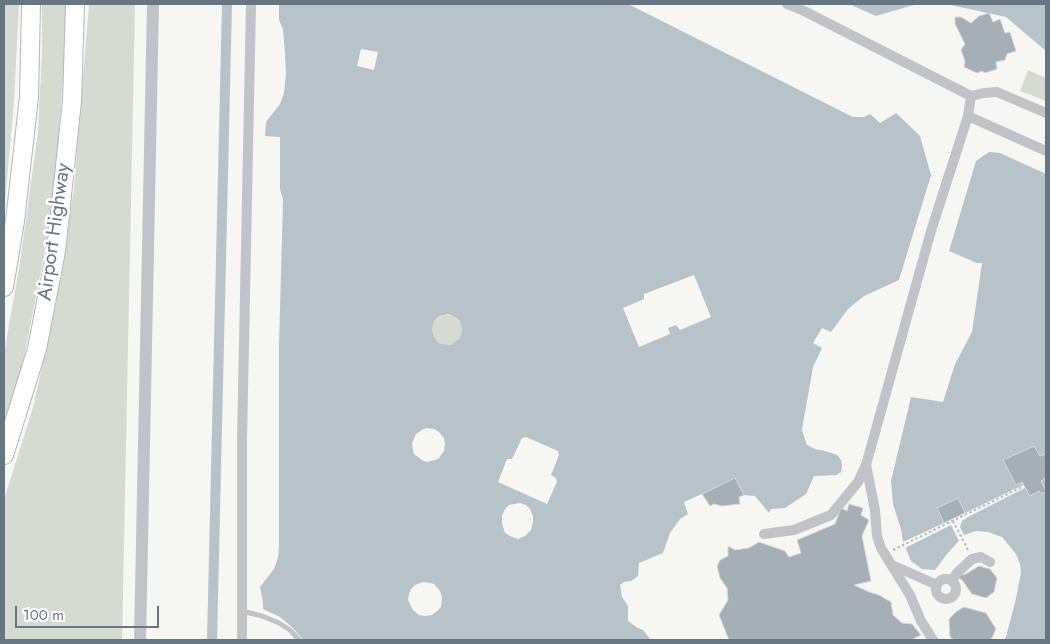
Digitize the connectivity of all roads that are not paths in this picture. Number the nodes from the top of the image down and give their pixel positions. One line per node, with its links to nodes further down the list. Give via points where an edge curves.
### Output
1 (31, 4): 10 (highway, Airport Highway, via 29,97)
2 (75, 4): 11 (highway, Airport Highway, via 72,101 56,251 36,349)
3 (152, 4): 19 (street)
4 (251, 4): 18 (street, via 242,440)
5 (787, 4): 6 (street)
6 (971, 96): 7 (street, via 997,92); 8 (street)
7 (1046, 113)
8 (968, 116): 9 (street); 12 (street, via 930,231)
9 (1046, 151)
10 (4, 287)
11 (4, 455)
12 (866, 465): 13 (street, via 858,482 831,515 794,530); 15 (street, via 876,510 877,536)
13 (764, 534)
14 (990, 562): 16 (street, via 972,559)
15 (891, 564): 17 (street); 22 (street)
16 (952, 580): 17 (street, via 944,579); 17 (street, via 956,587 955,595 948,600 940,598)
17 (936, 585)
18 (242, 611): 20 (street); 21 (lane, via 279,623)
19 (140, 640)
20 (242, 640)
21 (299, 640)
22 (933, 640)

